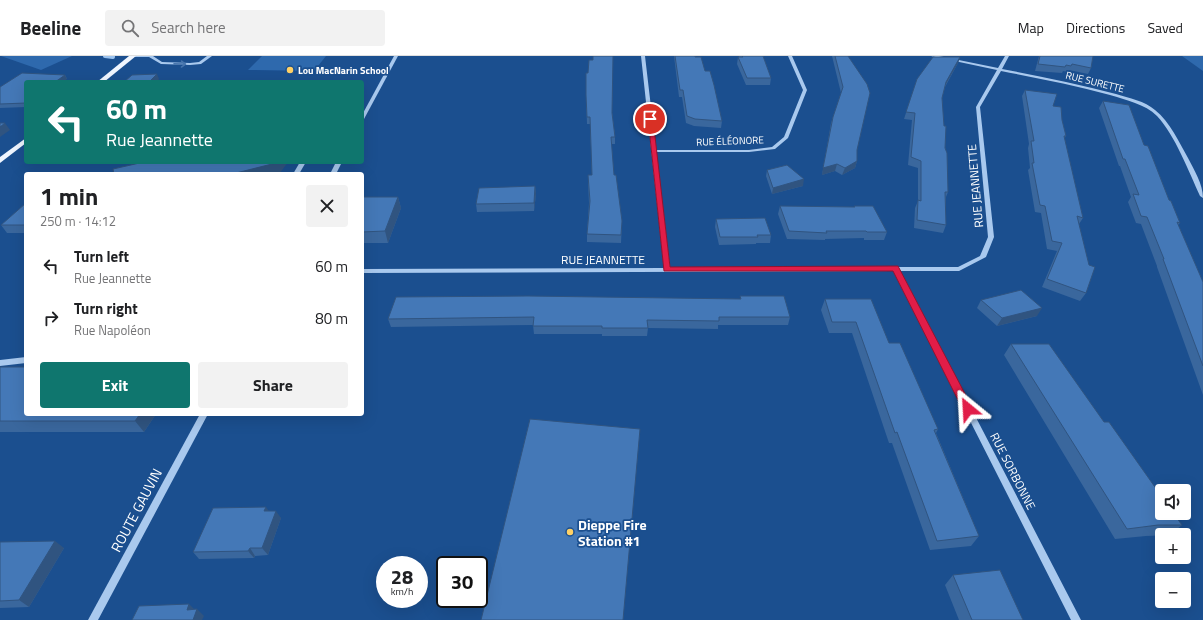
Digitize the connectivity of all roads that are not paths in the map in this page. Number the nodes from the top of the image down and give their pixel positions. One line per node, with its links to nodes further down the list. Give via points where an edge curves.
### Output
1 (133, 56): 2 (street); 10 (main road)
2 (151, 56): 3 (street, one-way to 3, via 162,63 190,64 200,63)
3 (210, 56)
4 (396, 56): 11 (street)
5 (643, 56): 13 (street)
6 (790, 56): 13 (street, RUE ÉLÉONORE, via 805,90 786,138 773,148)
7 (933, 56): 9 (street, RUE SURETTE)
8 (1007, 56): 9 (street, RUE JEANNETTE)
9 (998, 70): 15 (street, RUE SURETTE, via 1118,96 1153,109 1177,143); 16 (street, RUE JEANNETTE, via 978,106 991,237 983,257 958,269)
10 (103, 80)
11 (364, 114)
12 (24, 142): 14 (main road)
13 (654, 151): 17 (street)
14 (0, 161)
15 (1203, 196)
16 (895, 268): 17 (street, RUE JEANNETTE); 23 (street, RUE SORBONNE)
17 (667, 269): 18 (street, RUE JEANNETTE)
18 (364, 271)
19 (24, 360): 20 (street)
20 (0, 363)
21 (203, 416): 22 (street, ROUTE GAUVIN)
22 (94, 620)
23 (1076, 620)

